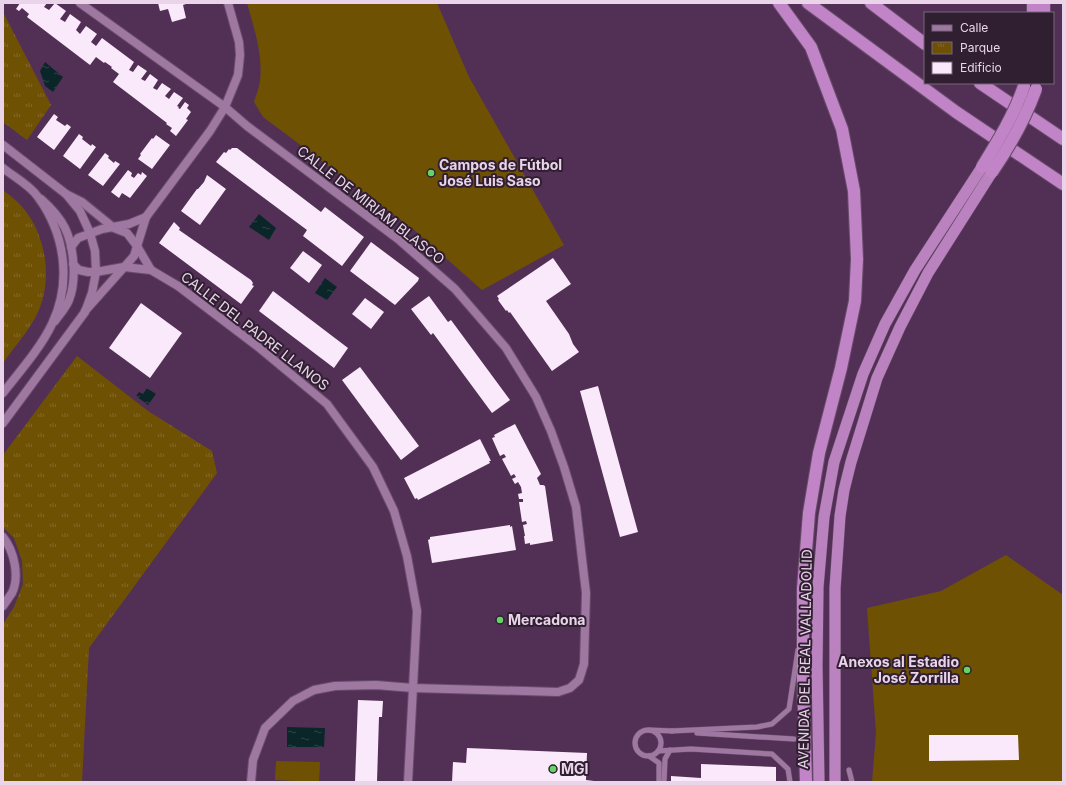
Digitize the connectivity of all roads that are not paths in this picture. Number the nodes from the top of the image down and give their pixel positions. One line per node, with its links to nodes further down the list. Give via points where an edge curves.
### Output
1 (80, 3): 11 (street, CALLE DE MIRIAM BLASCO)
2 (228, 3): 11 (street, via 240,55 238,75)
3 (779, 3): 33 (highway, via 811,47 842,129 854,191 857,259 855,301 819,452 809,514)
4 (808, 3): 16 (highway, via 956,112)
5 (871, 3): 7 (highway)
6 (882, 3): 8 (highway)
7 (924, 42)
8 (924, 42)
9 (981, 84): 12 (highway)
10 (1031, 85): 15 (highway, bridge, via 1009,122)
11 (225, 107): 19 (street); 35 (street, CALLE DE MIRIAM BLASCO, via 398,239 455,289 506,348 536,397 564,467 576,507 586,593 584,664 579,680 570,688 558,692)
12 (1063, 139)
13 (3, 146): 17 (street)
14 (3, 168): 18 (street)
15 (987, 169): 49 (highway, AVENIDA DEL REAL VALLADOLID, via 919,263 885,324 863,374 834,462 824,517 818,587); 50 (highway, AVENIDA DEL REAL VALLADOLID, via 928,273 877,378 844,490 835,588)
16 (1063, 184)
17 (66, 194): 20 (street, CALLE DEL PADRE LLANOS, via 82,202); 21 (street, via 80,210)
18 (38, 196): 23 (street, via 52,209 65,228); 29 (street, via 61,243 63,289 60,306)
19 (146, 217): 20 (street); 22 (street)
20 (114, 228): 21 (street); 22 (street, CALLE DEL PADRE LLANOS, via 127,233)
21 (90, 233): 23 (street, via 78,238); 27 (street, via 95,251)
22 (137, 246): 25 (street, via 134,256); 26 (street, CALLE DEL PADRE LLANOS)
23 (71, 248): 24 (street)
24 (74, 264): 27 (street, via 79,270); 29 (street, via 69,301)
25 (124, 267): 26 (street, CALLE DEL PADRE LLANOS); 27 (street, CALLE DEL PADRE LLANOS); 28 (street)
26 (152, 270): 35 (street, CALLE DEL PADRE LLANOS, via 178,286 257,346 327,404 373,466 394,511 408,556 417,611)
27 (96, 272): 28 (street)
28 (85, 312): 31 (street)
29 (52, 325): 30 (street)
30 (3, 393)
31 (3, 422)
32 (3, 537): 34 (street, via 15,560 12,592)
33 (803, 589): 37 (lane, via 789,709 772,724 757,727); 48 (highway)
34 (3, 606)
35 (413, 688): 43 (street, CALLE DE MIRIAM BLASCO, via 376,685 335,686 314,690 293,701 265,728 253,760); 44 (street, CALLE DEL PADRE LLANOS)
36 (649, 730): 37 (lane); 40 (lane, via 656,733 660,740); 41 (lane, via 639,734 635,743 638,751)
37 (671, 731): 38 (lane)
38 (794, 739)
39 (670, 750): 40 (lane); 46 (lane, via 665,759); 47 (lane, via 772,754 788,769)
40 (658, 751): 41 (lane)
41 (649, 756): 45 (lane, via 659,763)
42 (849, 770): 51 (lane)
43 (251, 782)
44 (408, 782)
45 (658, 782)
46 (664, 782)
47 (790, 782)
48 (806, 782)
49 (819, 782)
50 (835, 782)
51 (852, 782)

